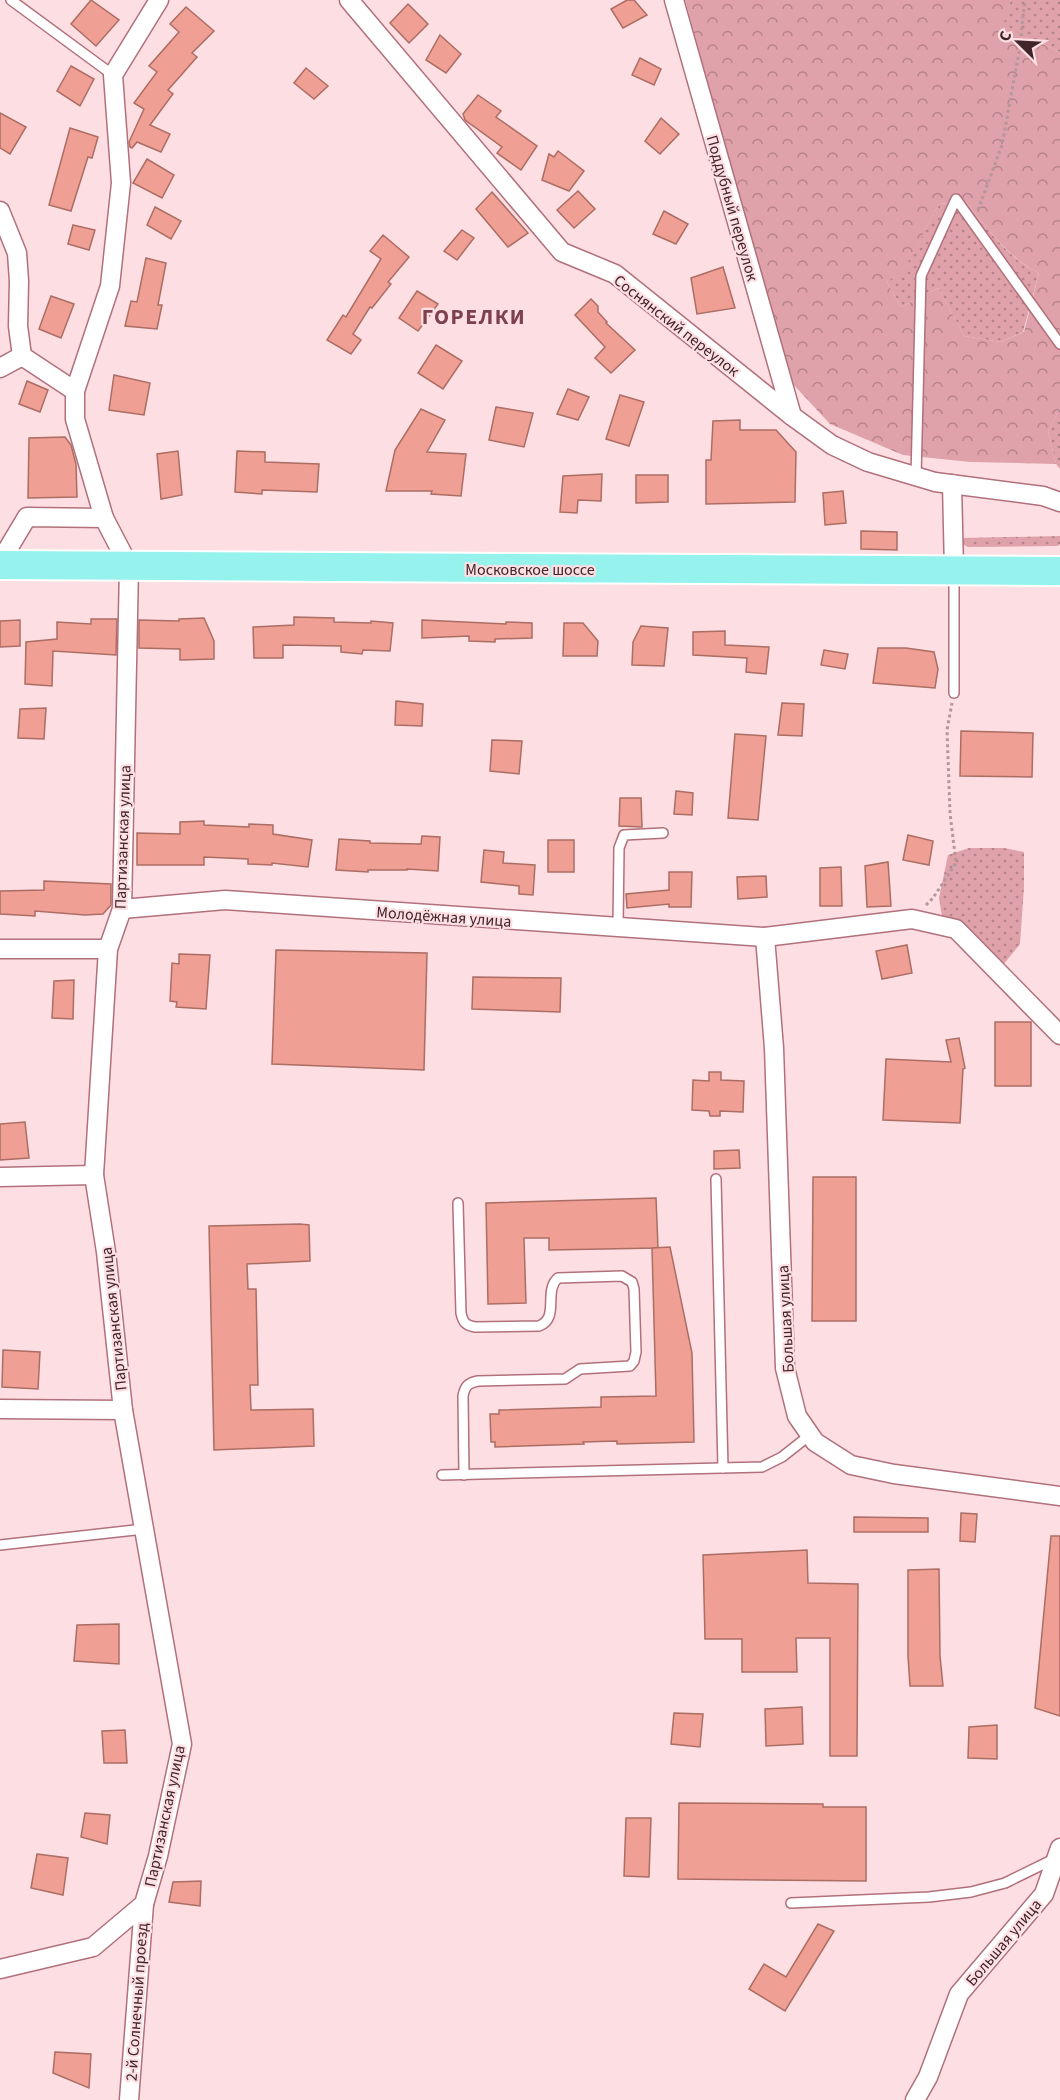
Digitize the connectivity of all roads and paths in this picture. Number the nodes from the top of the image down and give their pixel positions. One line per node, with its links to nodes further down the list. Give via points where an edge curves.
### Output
1 (11, 0): 6 (lane)
2 (159, 0): 6 (street)
3 (349, 0): 13 (street, Соснянский переулок, via 562,252 615,274)
4 (674, 0): 13 (street, Поддубный переулок)
5 (1025, 0): 8 (path, via 1002,145)
6 (113, 75): 12 (street, via 121,183 110,285)
7 (0, 211): 10 (street, via 17,252)
8 (973, 222): 9 (lane); 14 (lane, via 956,199 921,276)
9 (1060, 344)
10 (22, 356): 11 (street); 12 (street)
11 (0, 368)
12 (75, 391): 17 (street, via 75,419)
13 (792, 416): 14 (street, Соснянский переулок, via 832,445 868,462)
14 (916, 477): 15 (street, Соснянский переулок)
15 (952, 484): 16 (street, Соснянский переулок); 20 (street)
16 (1060, 502)
17 (104, 518): 18 (street, via 27,517); 19 (street)
18 (0, 564): 19 (main road, Московское шоссе)
19 (129, 566): 20 (main road, Московское шоссе); 24 (street, Партизанская улица)
20 (954, 570): 21 (main road, Московское шоссе); 22 (lane)
21 (1060, 571)
22 (954, 693): 25 (path, via 947,730 956,863 933,898)
23 (663, 833): 26 (lane, via 624,835 619,848)
24 (122, 909): 26 (street, Молодёжная улица, via 225,900); 28 (street, Партизанская улица)
25 (912, 919): 27 (street, Молодёжная улица); 30 (street, Молодёжная улица, via 956,929)
26 (618, 927): 27 (street, Молодёжная улица)
27 (765, 936): 37 (street, Большая улица, via 774,1048 785,1368 797,1416)
28 (108, 949): 29 (street); 31 (street, Партизанская улица)
29 (0, 950)
30 (1060, 1035)
31 (94, 1175): 32 (street); 36 (street, Партизанская улица)
32 (0, 1177)
33 (716, 1179): 38 (lane)
34 (458, 1203): 40 (lane, via 463,1322 475,1328 539,1326 549,1318 550,1291 558,1278 622,1276 632,1282 636,1352 630,1366 580,1369 565,1379 470,1382 463,1396)
35 (0, 1409): 36 (street)
36 (123, 1410): 42 (street, Партизанская улица)
37 (810, 1435): 38 (lane, via 762,1467); 41 (street, Большая улица, via 851,1465)
38 (723, 1468): 40 (lane)
39 (442, 1475): 40 (lane)
40 (465, 1475)
41 (1060, 1496)
42 (144, 1529): 43 (lane); 46 (street, Партизанская улица, via 182,1744)
43 (0, 1545)
44 (1059, 1854): 45 (lane, via 1005,1883 970,1892); 49 (street, Большая улица, via 1044,1894 959,1994 928,2077)
45 (791, 1903)
46 (144, 1904): 47 (street, Партизанская улица, via 93,1947); 48 (street, 2-й Солнечный проезд)
47 (0, 1969)
48 (129, 2100)
49 (915, 2100)

